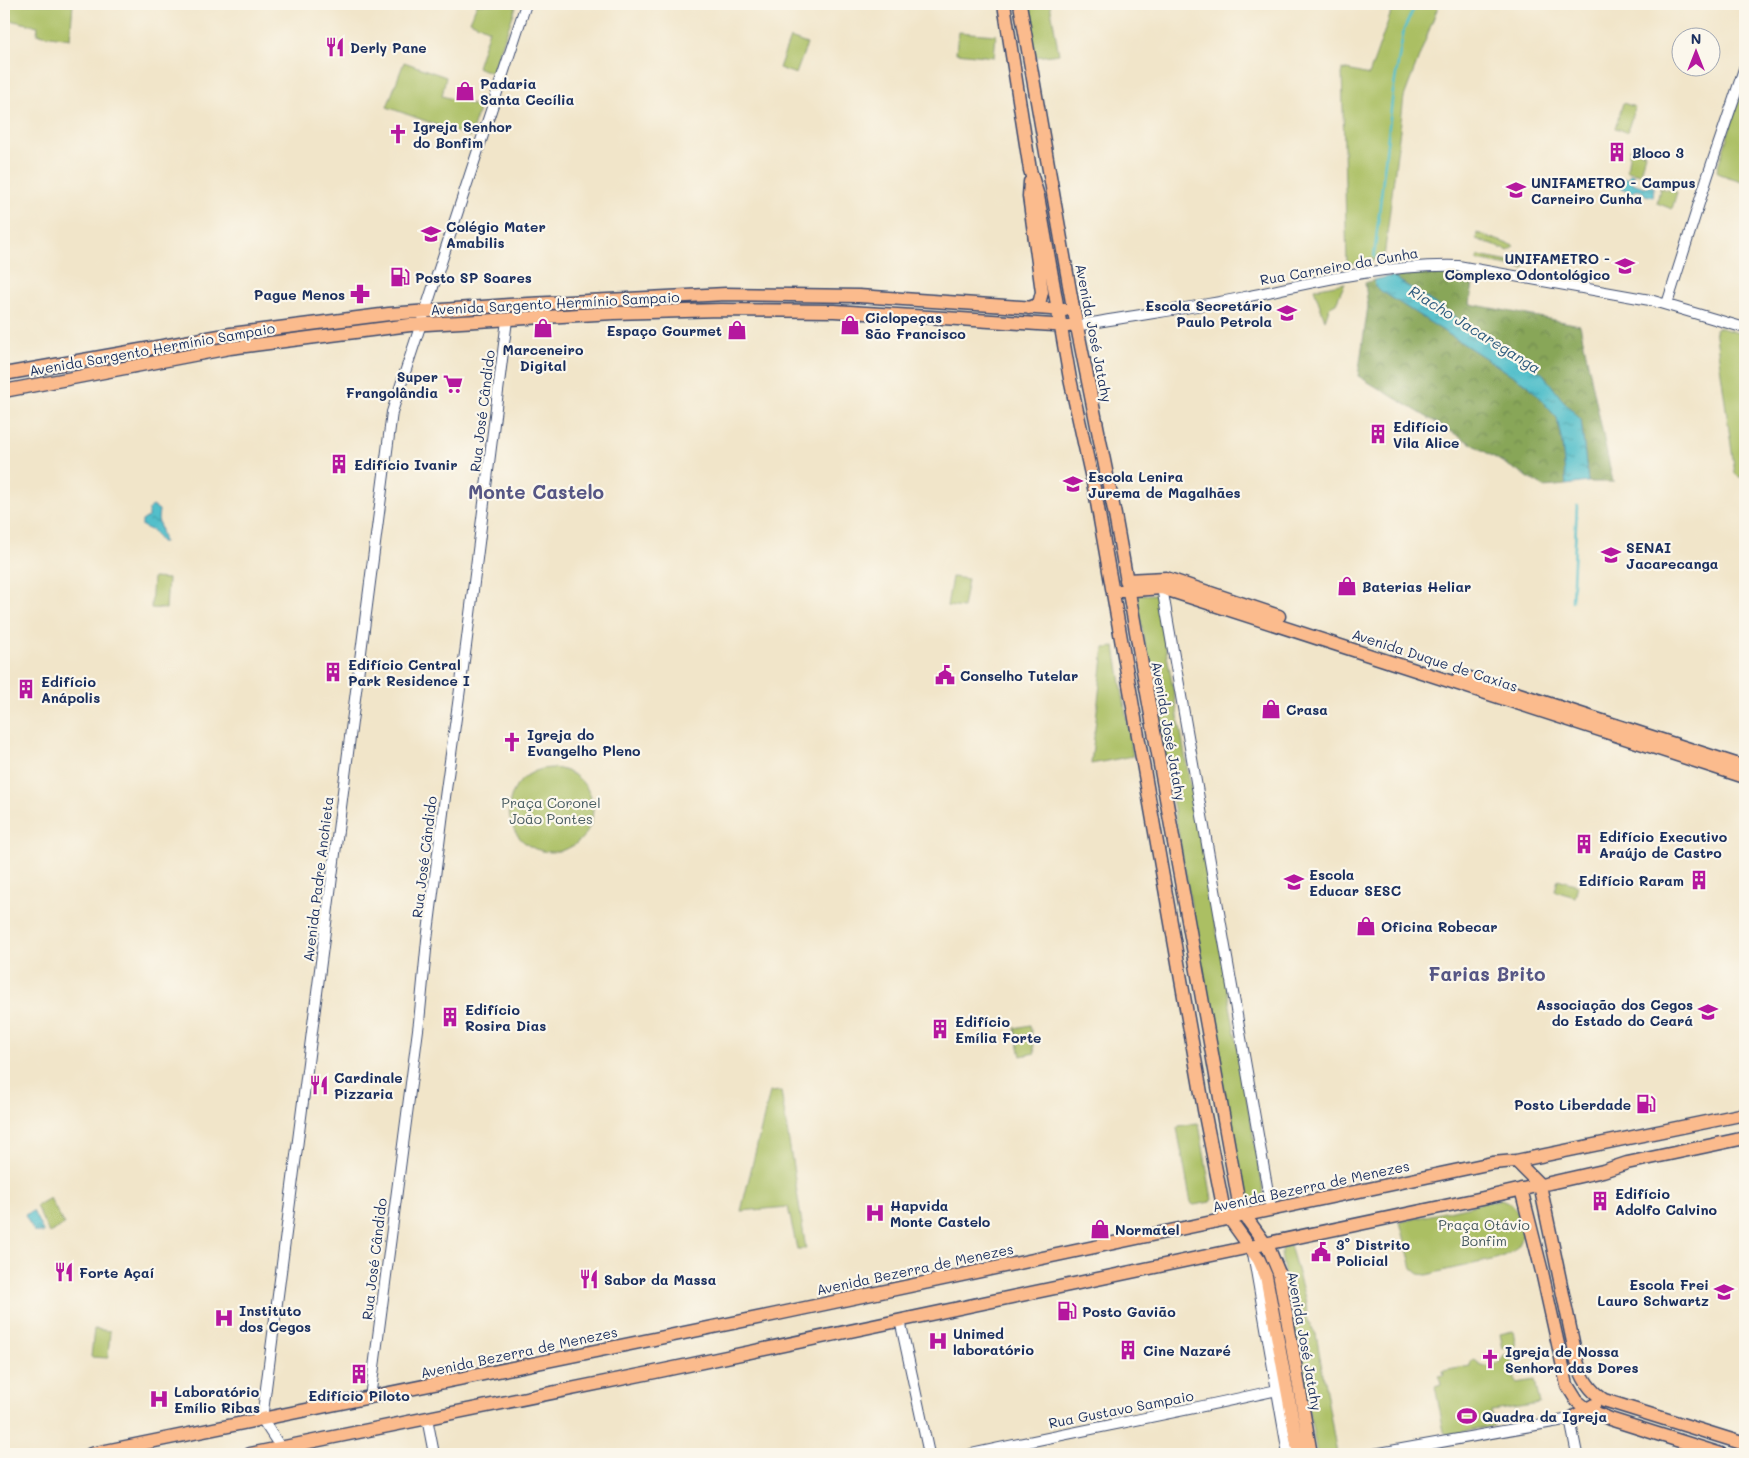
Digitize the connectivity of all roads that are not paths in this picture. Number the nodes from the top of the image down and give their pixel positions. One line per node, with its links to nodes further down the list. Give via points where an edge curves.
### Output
1 (526, 4): 14 (street, Avenida Padre Anchieta)
2 (1004, 4): 5 (main road, Avenida José Jatahy)
3 (1020, 4): 4 (main road, Avenida José Jatahy)
4 (1029, 57): 5 (main road, via 1022,61); 7 (main road, Avenida José Jatahy)
5 (1013, 58): 8 (main road, Avenida José Jatahy)
6 (1745, 66): 10 (street)
7 (1034, 88): 8 (main road, via 1026,82); 13 (main road, Avenida José Jatahy)
8 (1018, 90): 9 (main road, Avenida José Jatahy)
9 (1030, 170): 11 (main road, via 1029,196 1042,292 1039,304); 12 (main road, Avenida José Jatahy, via 1038,196)
10 (1667, 304): 15 (street, Rua Carneiro da Cunha, via 1458,266 1429,265 1355,275 1168,312); 20 (street, Rua Carneiro da Cunha)
11 (1029, 308): 12 (main road, Avenida Sargento Hermínio Sampaio); 14 (main road, Avenida Sargento Hermínio Sampaio, via 859,296 722,294)
12 (1058, 310): 13 (main road, Avenida Sargento Hermínio Sampaio); 18 (main road, Avenida José Jatahy)
13 (1074, 311): 19 (main road, Avenida José Jatahy)
14 (424, 312): 17 (street, Avenida Padre Anchieta); 21 (main road, Avenida Sargento Hermínio Sampaio, via 231,334)
15 (1113, 319): 19 (street, Avenida Sargento Hermínio Sampaio)
16 (507, 320): 17 (main road, Avenida Sargento Hermínio Sampaio); 18 (main road, Avenida Sargento Hermínio Sampaio, via 720,310 834,312); 44 (street, Rua José Cândido)
17 (420, 325): 22 (main road, Avenida Sargento Hermínio Sampaio, via 230,348); 49 (street, Avenida Padre Anchieta, via 392,412)
18 (1061, 326): 19 (main road, Avenida Sargento Hermínio Sampaio); 24 (main road, Avenida José Jatahy)
19 (1076, 326): 23 (main road, Avenida José Jatahy)
20 (1745, 328)
21 (4, 374)
22 (4, 391)
23 (1104, 465): 24 (main road, via 1098,464); 26 (main road, Avenida José Jatahy)
24 (1090, 469): 27 (main road, Avenida José Jatahy)
25 (1161, 583): 26 (main road, Avenida Duque de Caxias); 28 (main road, Avenida Duque de Caxias); 36 (street, Avenida José Jatahy)
26 (1127, 585): 27 (main road, Avenida Duque de Caxias); 37 (main road, Avenida José Jatahy, via 1238,1199)
27 (1112, 592): 38 (main road, Avenida José Jatahy, via 1204,1110 1224,1211)
28 (1649, 742): 29 (main road, Avenida Duque de Caxias); 30 (main road, Avenida Duque de Caxias)
29 (1745, 767)
30 (1745, 777)
31 (1745, 1114): 33 (main road, Avenida Bezerra de Menezes)
32 (1745, 1138): 34 (main road)
33 (1516, 1161): 34 (main road); 36 (main road, Avenida Bezerra de Menezes)
34 (1540, 1185): 35 (main road); 42 (main road, via 1577,1361)
35 (1521, 1189): 39 (main road); 46 (main road, via 1567,1385)
36 (1271, 1209): 37 (main road, Avenida Bezerra de Menezes)
37 (1245, 1215): 38 (main road, Avenida Bezerra de Menezes); 39 (main road, Avenida José Jatahy)
38 (1229, 1219): 40 (main road, Avenida José Jatahy); 44 (main road, Avenida Bezerra de Menezes)
39 (1265, 1243): 40 (main road); 61 (main road, Avenida José Jatahy, via 1276,1264 1282,1286)
40 (1250, 1249): 41 (main road); 43 (street, Avenida José Jatahy); 50 (main road, Avenida José Jatahy, via 1259,1260 1268,1283)
41 (900, 1320): 47 (main road); 57 (street)
42 (1585, 1382): 46 (main road); 48 (main road, via 1604,1400)
43 (1276, 1390): 45 (street, Avenida José Jatahy); 58 (street, Rua Gustavo Sampaio)
44 (370, 1398): 49 (main road, Avenida Bezerra de Menezes)
45 (1279, 1405): 50 (main road); 59 (street, Avenida José Jatahy)
46 (1582, 1405): 48 (main road, via 1602,1405 1637,1417); 51 (main road); 64 (main road, via 1610,1419)
47 (427, 1418): 53 (main road); 56 (street)
48 (1662, 1418): 52 (main road)
49 (262, 1419): 53 (street); 54 (main road, Avenida Bezerra de Menezes)
50 (1293, 1419): 60 (main road, Avenida José Jatahy)
51 (1570, 1419): 62 (street); 63 (street)
52 (1745, 1444)
53 (282, 1451): 55 (main road)
54 (91, 1454)
55 (250, 1454)
56 (434, 1454)
57 (929, 1454)
58 (971, 1454)
59 (1288, 1454)
60 (1299, 1454)
61 (1311, 1454)
62 (1374, 1454)
63 (1577, 1454)
64 (1721, 1454)

